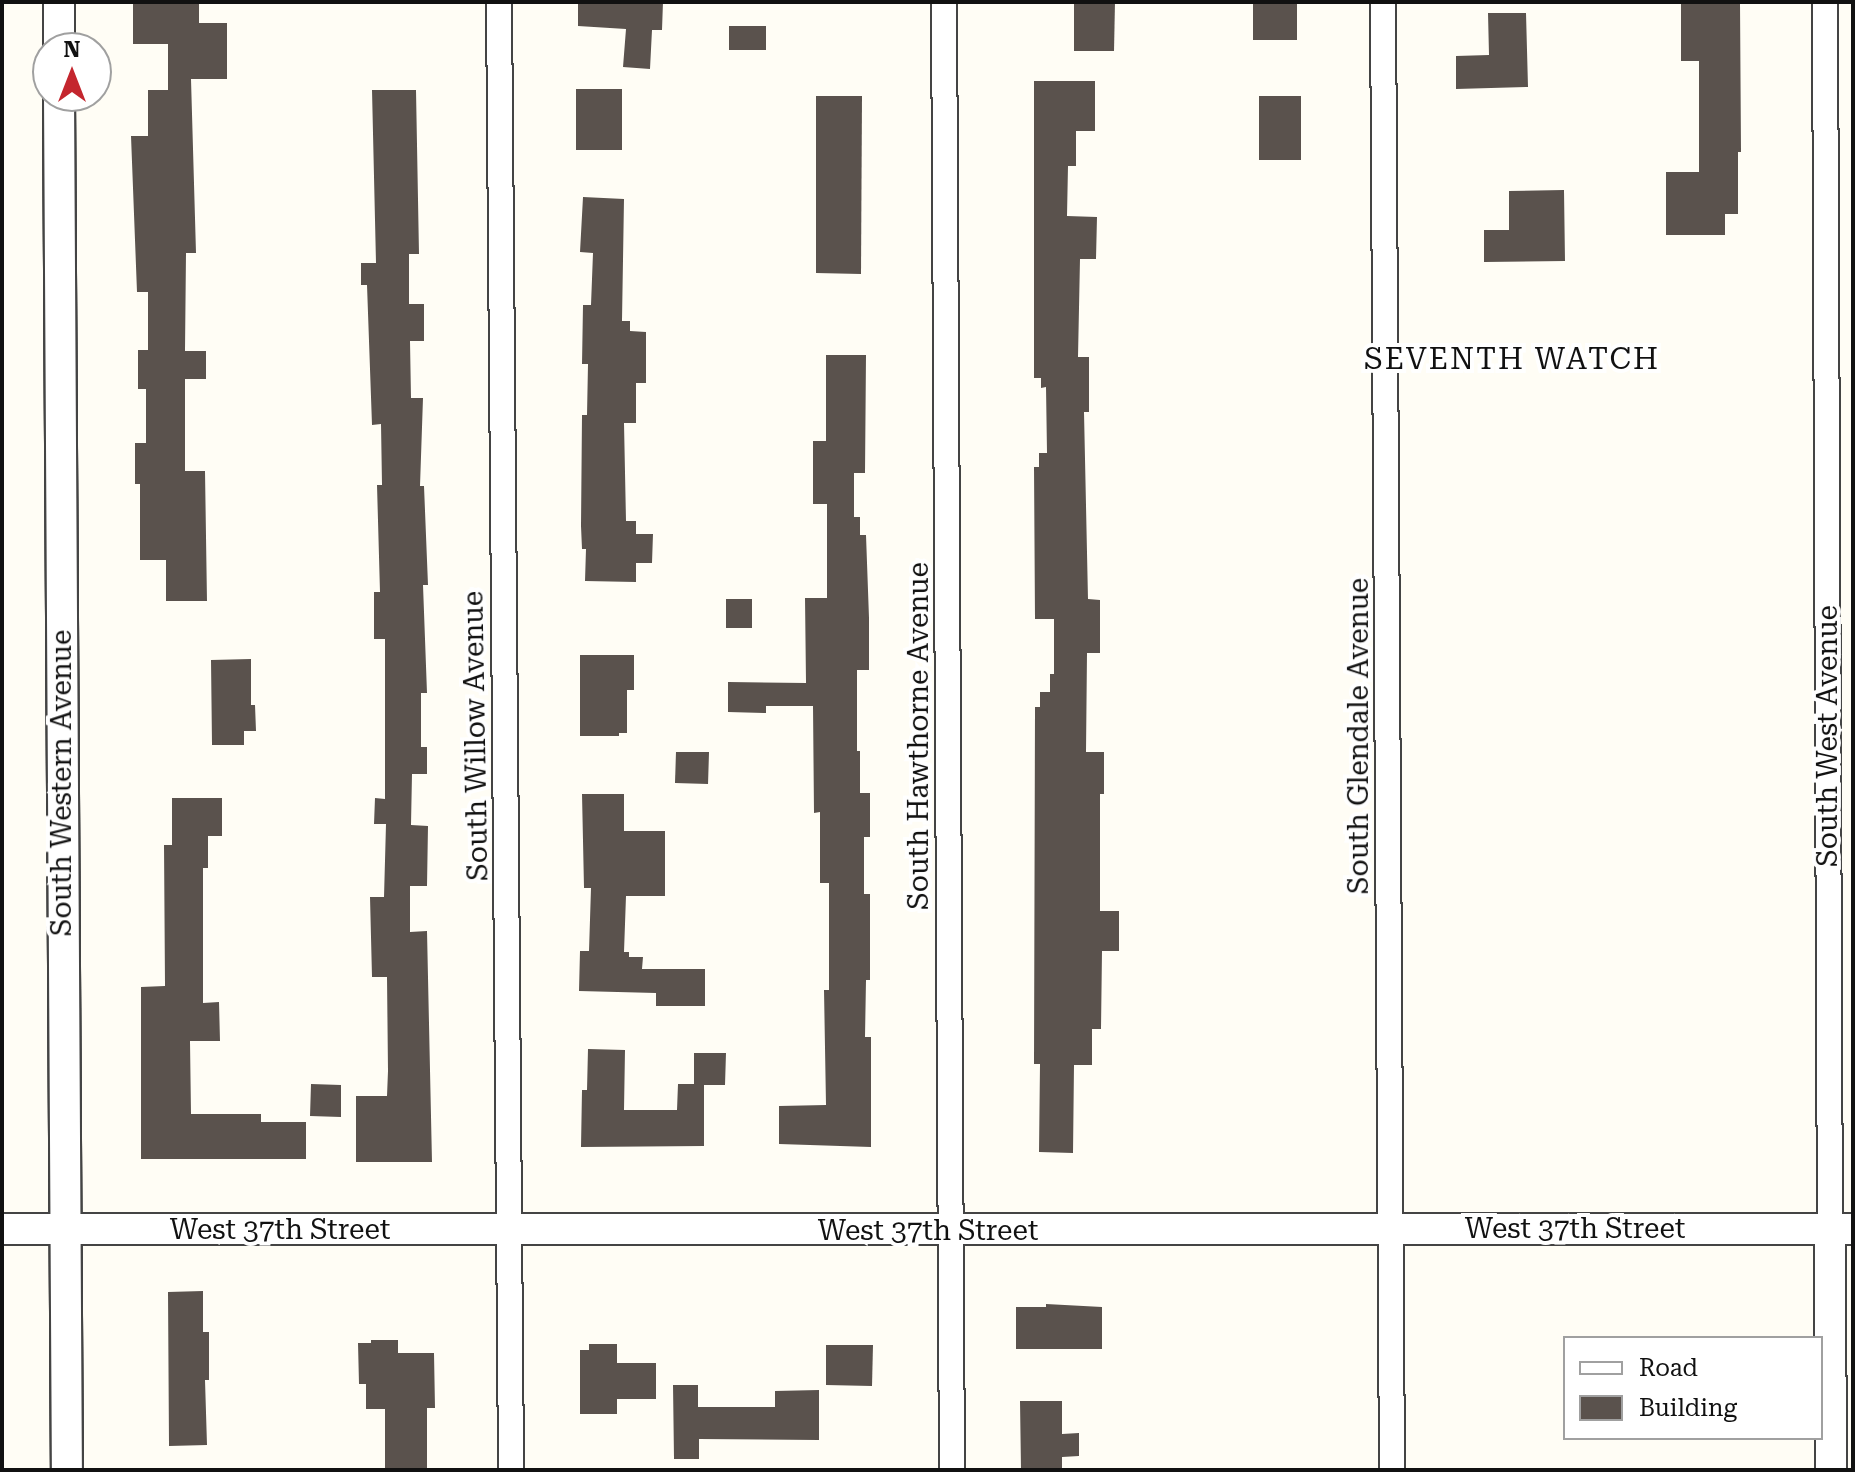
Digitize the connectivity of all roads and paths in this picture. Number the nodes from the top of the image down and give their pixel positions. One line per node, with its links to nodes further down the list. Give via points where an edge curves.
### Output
1 (59, 2): 6 (street)
2 (499, 2): 12 (street, South Willow Avenue)
3 (944, 2): 13 (street, South Hawthorne Avenue)
4 (1383, 2): 10 (street, South Glendale Avenue)
5 (1825, 2): 11 (street, South West Avenue)
6 (59, 32)
7 (59, 112): 9 (street, South Western Avenue)
8 (2, 1229): 9 (street, West 37th Street)
9 (64, 1229): 12 (street, West 37th Street); 14 (street, South Western Avenue)
10 (1393, 1229): 11 (street, West 37th Street); 13 (street, West 37th Street); 17 (street, South Glendale Avenue)
11 (1842, 1229): 18 (street, South West Avenue)
12 (510, 1230): 13 (street, West 37th Street); 15 (street, South Willow Avenue)
13 (953, 1232): 16 (street, South Hawthorne Avenue)
14 (67, 1470)
15 (511, 1470)
16 (952, 1470)
17 (1392, 1470)
18 (1831, 1470)

